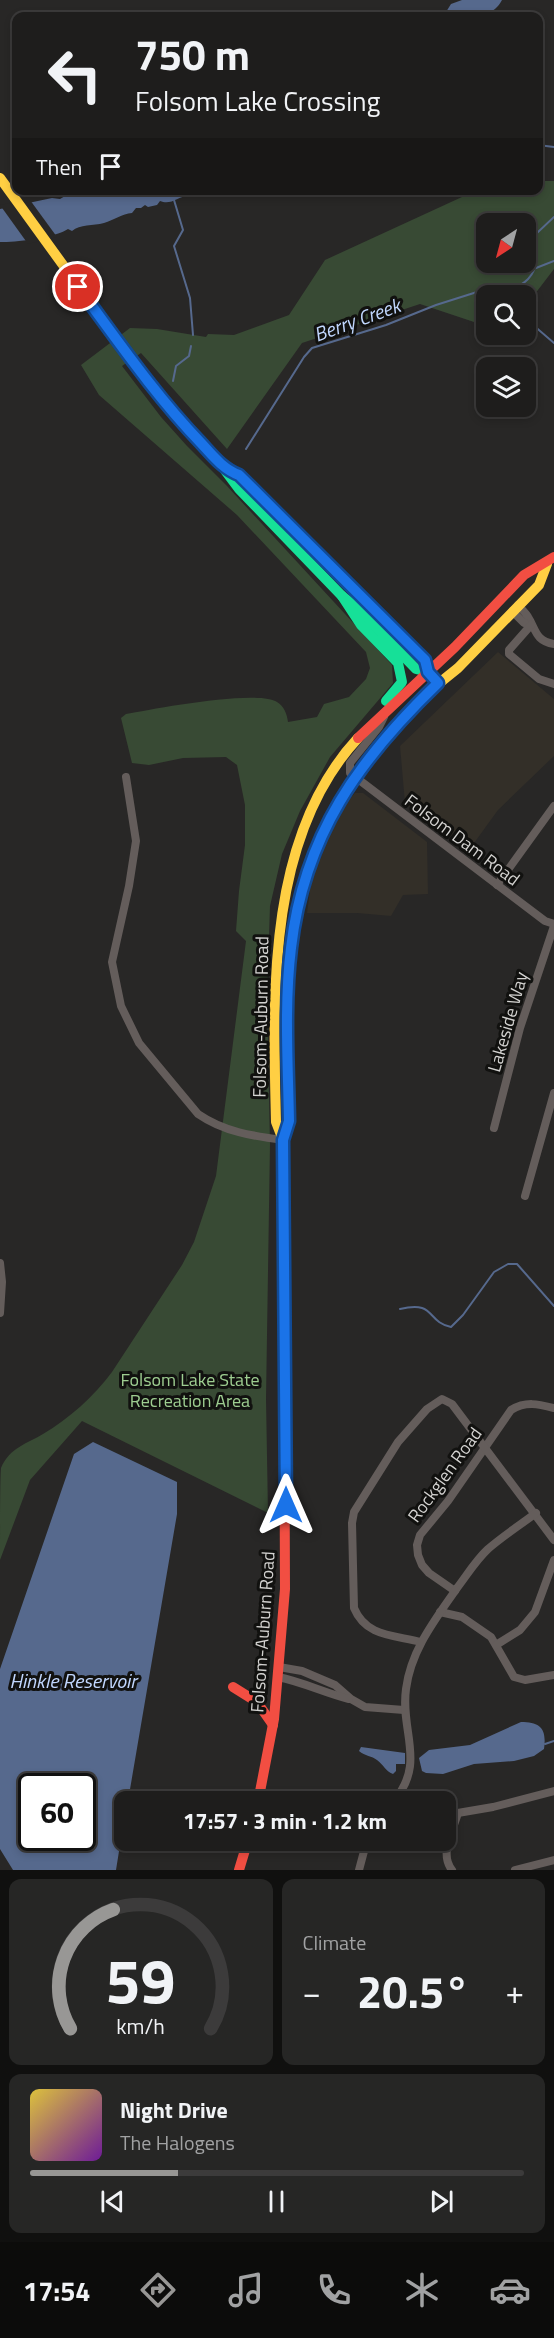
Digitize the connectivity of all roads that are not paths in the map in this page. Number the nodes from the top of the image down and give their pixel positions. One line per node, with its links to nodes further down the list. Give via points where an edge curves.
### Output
1 (0, 178): 2 (main road)
2 (12, 195)
3 (12, 195): 4 (main road, via 174,415)
4 (227, 471): 6 (main road, via 239,489); 10 (main road, via 239,475 425,660)
5 (550, 560): 7 (main road, Folsom-Auburn Road, via 539,585); 10 (main road, Folsom-Auburn Road, via 526,573)
6 (342, 596): 10 (main road, via 416,669); 14 (main road, via 361,624 398,663 402,675 400,686 372,715)
7 (515, 608): 8 (street, via 524,623); 11 (main road, Folsom-Auburn Road, via 458,668)
8 (531, 625): 9 (street, via 538,636); 12 (street, via 509,654 539,679)
9 (554, 644)
10 (428, 672): 11 (main road); 13 (main road, Folsom-Auburn Road)
11 (438, 683): 16 (main road, Folsom-Auburn Road, via 376,747)
12 (554, 684)
13 (385, 713): 14 (main road, Folsom-Auburn Road); 16 (street, via 350,763)
14 (368, 729): 22 (main road, Folsom-Auburn Road, via 338,764 316,801 282,900 274,1013 276,1122)
15 (126, 777): 22 (street, via 136,841 112,962 121,1006 139,1043 198,1114 210,1123 245,1136)
16 (354, 777): 18 (street, Folsom Dam Road); 22 (main road, Folsom-Auburn Road, via 314,854 296,916 288,974 289,1121)
17 (554, 806): 18 (street)
18 (497, 885): 19 (street, Folsom Dam Road)
19 (554, 925): 21 (street, Lakeside Way, via 520,1028)
20 (554, 1093): 23 (street)
21 (494, 1128)
22 (283, 1140): 35 (main road, Folsom-Auburn Road, via 286,1551)
23 (525, 1196)
24 (0, 1263): 25 (street)
25 (0, 1313)
26 (554, 1408): 27 (street, Rockglen Road, via 519,1405 511,1410)
27 (484, 1449): 28 (street); 31 (street, Rockglen Road, via 420,1534 417,1545 422,1565); 33 (street, via 452,1404 438,1400 414,1422 354,1512 354,1598 358,1617 373,1631)
28 (536, 1514): 29 (street); 31 (street, via 489,1549)
29 (554, 1540)
30 (554, 1560): 34 (street, via 535,1612 519,1630)
31 (455, 1591): 32 (street)
32 (440, 1612): 33 (street); 34 (street, via 468,1620)
33 (421, 1642): 38 (street, via 410,1671)
34 (496, 1645): 36 (street, via 514,1677 525,1680)
35 (279, 1672): 38 (street, via 302,1671 335,1684 365,1707); 39 (main road, Folsom-Auburn Road)
36 (554, 1675)
37 (233, 1687): 39 (main road, via 256,1699)
38 (404, 1710): 41 (street, via 411,1744 409,1773)
39 (273, 1725): 40 (main road, Folsom-Auburn Road)
40 (260, 1791)
41 (401, 1791)
42 (554, 1791): 43 (street)
43 (458, 1813): 49 (street, via 446,1850)
44 (245, 1851): 47 (main road)
45 (365, 1851): 48 (street)
46 (554, 1860): 50 (street)
47 (240, 1870)
48 (359, 1870)
49 (452, 1870)
50 (515, 1870)

